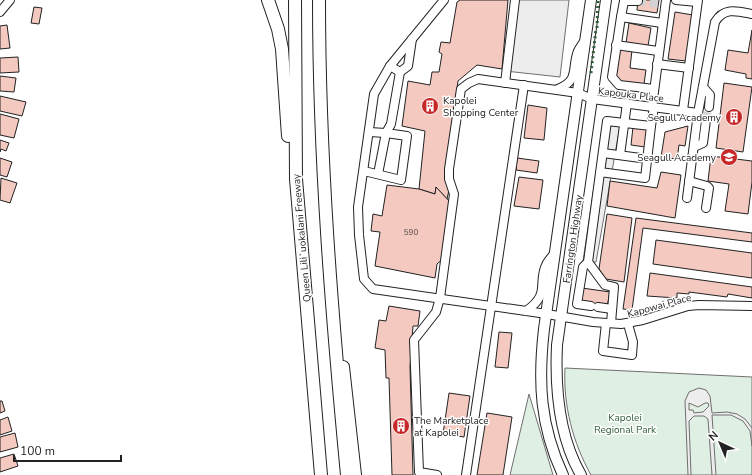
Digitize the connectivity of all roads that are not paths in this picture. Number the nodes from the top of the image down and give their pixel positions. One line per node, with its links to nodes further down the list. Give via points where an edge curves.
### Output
1 (10, 0): 13 (street)
2 (268, 0): 49 (highway, via 282,49 288,137)
3 (295, 0): 49 (highway, Queen Liliʻuokalani Freeway)
4 (319, 0): 58 (highway, via 323,157)
5 (444, 0): 18 (street, Kapowai Place)
6 (515, 0): 25 (street)
7 (606, 0): 31 (main road, Farrington Highway)
8 (676, 0): 10 (street)
9 (638, 1): 15 (street, via 624,1)
10 (697, 1): 23 (street)
11 (589, 2): 17 (main road, Farrington Highway)
12 (663, 3): 16 (street)
13 (0, 12)
14 (752, 14): 27 (street, via 734,10 719,15 715,22)
15 (620, 17): 16 (street); 19 (street)
16 (662, 23): 20 (street)
17 (586, 37): 29 (street, via 578,52 573,78); 30 (main road, Farrington Highway)
18 (412, 38): 22 (street, Kapowai Place); 24 (street, via 408,66)
19 (616, 45): 20 (street); 28 (street, via 612,77 615,81 620,85)
20 (658, 51): 21 (street)
21 (657, 64): 23 (street); 28 (street)
22 (390, 66): 24 (street); 40 (street, Kapowai Place, via 374,94)
23 (689, 68): 35 (street)
24 (400, 72): 41 (street, via 391,124)
25 (505, 83): 26 (street, Kapouka Place); 55 (street, Kapouka Place, via 478,79 461,89 449,169 454,194)
26 (524, 86): 29 (street, Kapouka Place); 56 (street)
27 (703, 87): 34 (street, via 710,94); 36 (street)
28 (654, 89): 33 (street)
29 (557, 90): 30 (street, Kapouka Place)
30 (578, 93): 31 (street, Kapouka Place); 53 (main road, Farrington Highway)
31 (592, 98): 32 (street, Kapouka Place); 62 (main road, Farrington Highway)
32 (627, 103): 33 (street, Kapouka Place); 38 (street)
33 (653, 107): 35 (street, Kapouka Place); 39 (street)
34 (709, 107)
35 (683, 110): 36 (street, Kapouka Place)
36 (698, 113): 42 (street)
37 (706, 120): 42 (street, via 703,142)
38 (624, 123): 39 (street); 43 (street, via 607,120); 44 (street)
39 (651, 126): 45 (street)
40 (369, 132): 41 (street); 46 (street, Kapowai Place)
41 (386, 133): 48 (street); 48 (street, via 407,136 401,180)
42 (694, 147): 50 (street)
43 (603, 153): 44 (street); 47 (street)
44 (620, 155): 45 (street)
45 (648, 159): 47 (street, via 645,178)
46 (364, 171): 48 (street); 55 (street, Kapowai Place, via 358,207 364,280 373,289)
47 (600, 172): 54 (street)
48 (378, 174)
49 (296, 179): 65 (highway, Queen Liliʻuokalani Freeway)
50 (689, 181): 51 (street); 52 (street, via 709,188)
51 (687, 198)
52 (706, 208)
53 (556, 253): 60 (street, via 546,267 541,296 536,304); 61 (main road, Farrington Highway)
54 (588, 262): 59 (street, via 605,285 614,287); 59 (street, via 583,266 577,304)
55 (440, 298): 56 (street, Kapowai Place); 70 (street, via 436,312 414,340 419,472)
56 (491, 306): 60 (street, Kapowai Place); 71 (street)
57 (752, 306): 64 (street, Kapowai Place, via 694,305)
58 (333, 307): 68 (highway); 69 (highway, via 347,386)
59 (612, 309): 63 (street)
60 (526, 311): 61 (street, Kapowai Place)
61 (547, 314): 62 (street, Kapowai Place); 72 (main road, Farrington Highway, via 542,347 541,395 548,436)
62 (562, 316): 63 (street, Kapowai Place); 73 (main road, Farrington Highway, via 556,362 559,398 566,442)
63 (608, 323): 64 (street, Kapowai Place); 64 (street, via 603,352 632,356 634,342)
64 (628, 324)
65 (314, 389): 66 (highway); 67 (highway, Queen Liliʻuokalani Freeway)
66 (316, 475)
67 (321, 475)
68 (347, 475)
69 (356, 475)
70 (437, 475)
71 (466, 475)
72 (563, 475)
73 (581, 475)

